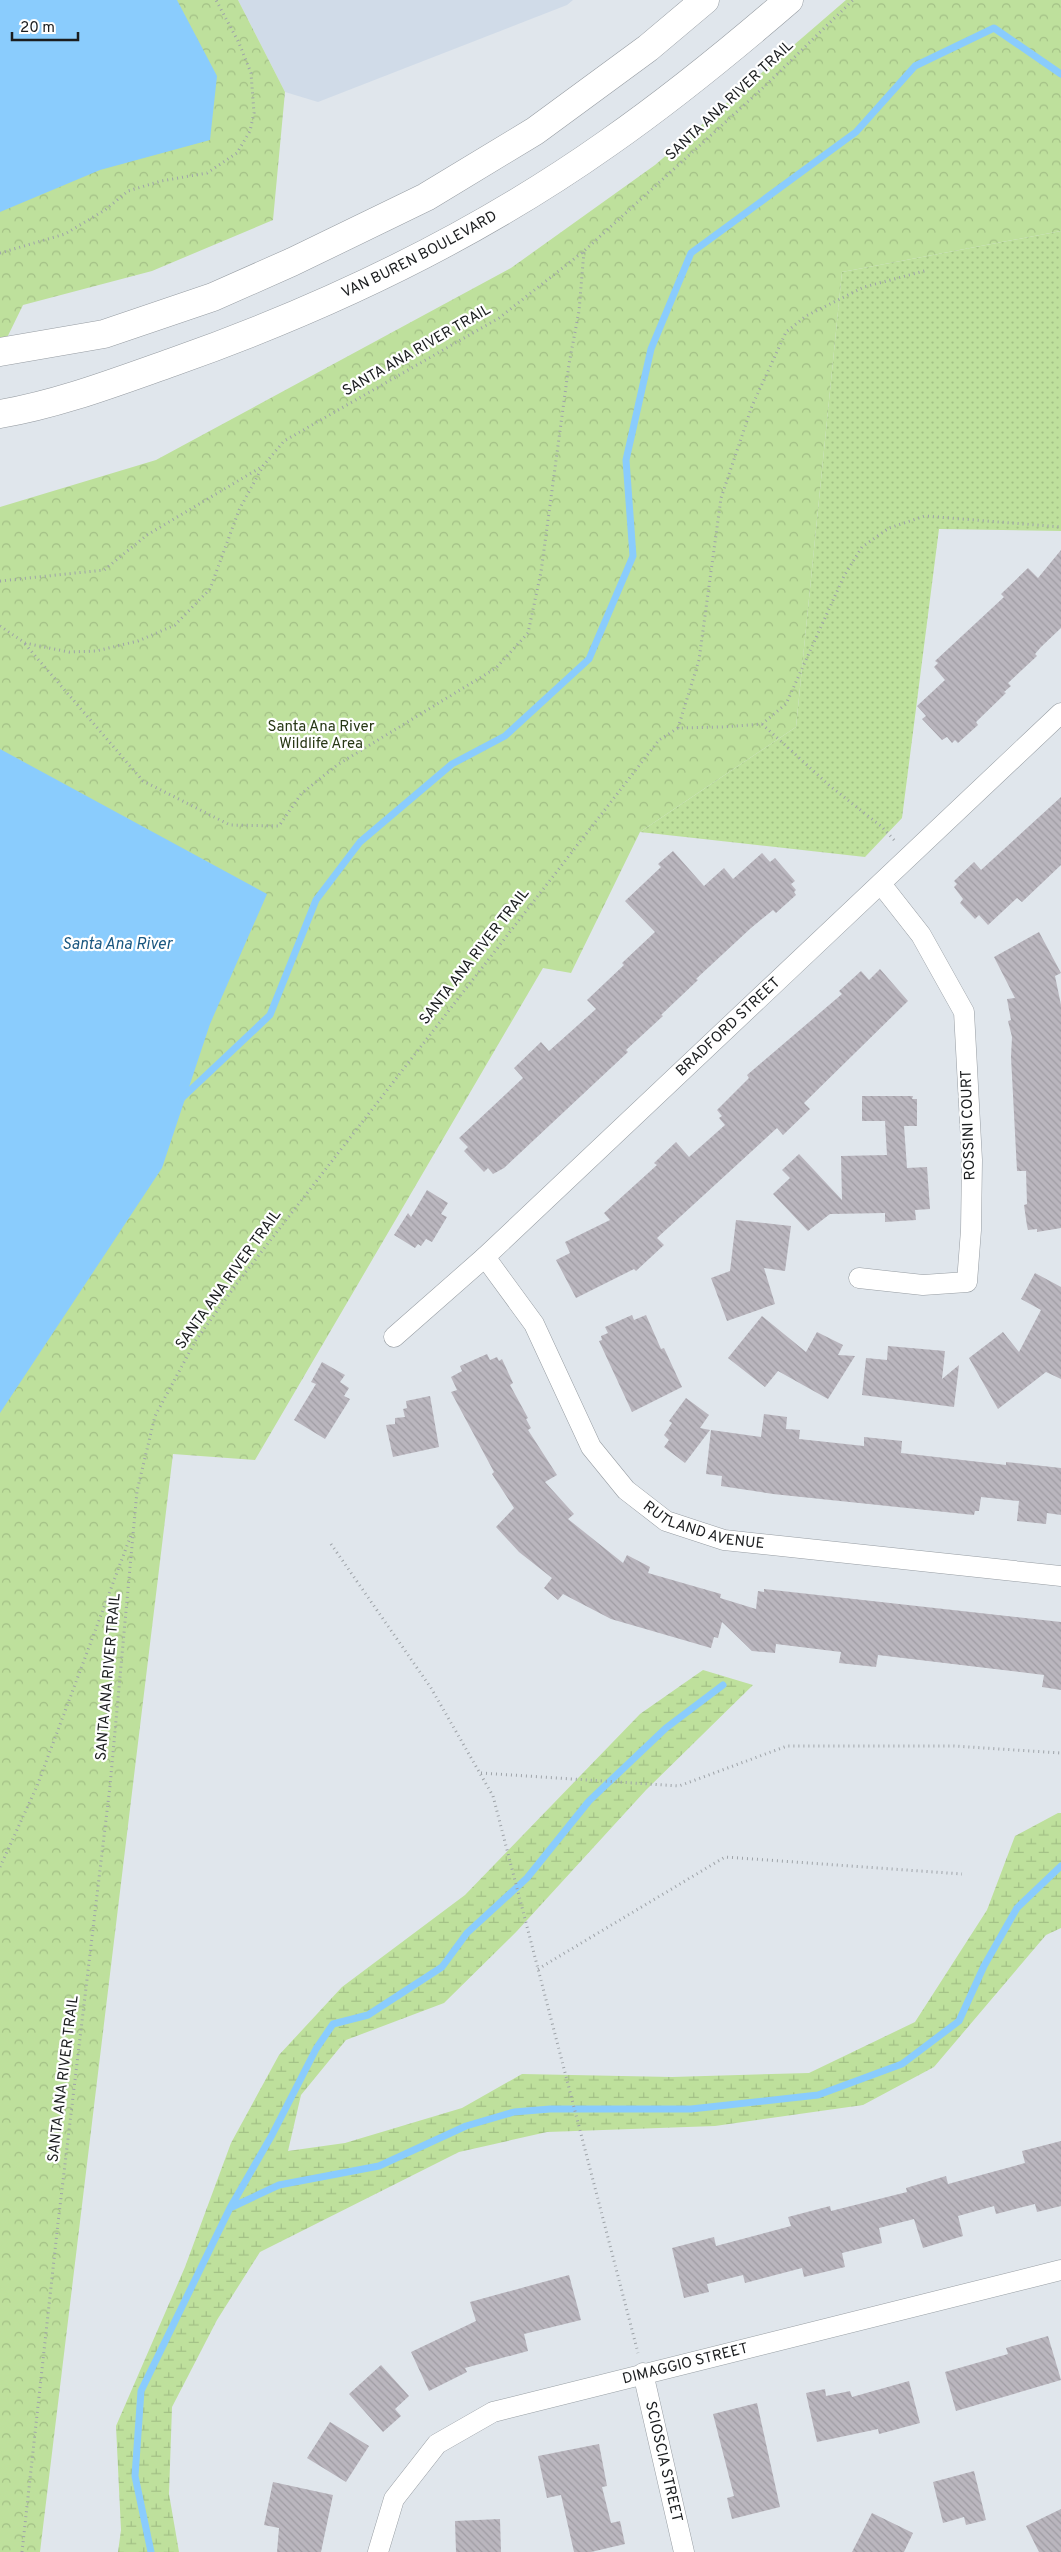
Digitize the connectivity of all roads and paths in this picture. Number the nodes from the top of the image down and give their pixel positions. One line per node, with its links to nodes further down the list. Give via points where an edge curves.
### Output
1 (216, 0): 6 (path, via 239,43 250,73 254,113 250,131 237,153 206,173 128,191 105,210 65,234)
2 (705, 0): 8 (main road, via 648,48 535,131 426,197 213,297 104,334)
3 (789, 0): 9 (main road, VAN BUREN BOULEVARD, via 718,61 608,144 510,206 394,270 302,313 200,352 102,387)
4 (853, 0): 5 (path, SANTA ANA RIVER TRAIL, via 765,86)
5 (584, 251): 10 (path, SANTA ANA RIVER TRAIL, via 499,318 284,441); 14 (path, via 580,311 569,364 541,572 528,633 496,668 337,764 301,794 279,826 230,825 142,781)
6 (0, 253)
7 (928, 270): 17 (path, via 864,288 806,316 786,332 752,406 721,498 699,660)
8 (8, 351)
9 (11, 412)
10 (263, 466): 12 (path, via 147,535 104,570); 14 (path, SANTA ANA RIVER TRAIL, via 239,510 210,589 175,625 138,642 96,651 69,652)
11 (1061, 527): 16 (path, via 925,516 889,528 862,547 844,576 786,704)
12 (0, 581)
13 (0, 626): 14 (path, SANTA ANA RIVER TRAIL)
14 (25, 643)
15 (1061, 713): 18 (street, BRADFORD STREET)
16 (762, 724): 17 (path); 18 (path, via 830,786 882,827)
17 (678, 728): 23 (path, SANTA ANA RIVER TRAIL, via 659,740 643,760 196,1340 155,1416 137,1491)
18 (909, 857): 19 (street, BRADFORD STREET)
19 (881, 884): 20 (street, BRADFORD STREET); 21 (street, ROSSINI COURT, via 921,935 964,1012 972,1160 971,1230 967,1282 923,1285)
20 (485, 1257): 22 (street, BRADFORD STREET); 25 (street, RUTLAND AVENUE, via 534,1324 591,1448 626,1490 666,1521 724,1540)
21 (859, 1278)
22 (394, 1337)
23 (134, 1530): 28 (path, via 36,1786); 33 (path, SANTA ANA RIVER TRAIL, via 110,1786)
24 (331, 1544): 27 (path, via 431,1688)
25 (1061, 1576)
26 (1061, 1752): 27 (path, via 954,1746 787,1746 679,1786)
27 (480, 1773): 30 (path, via 493,1796)
28 (0, 1867)
29 (962, 1874): 30 (path, via 725,1857)
30 (538, 1969): 32 (path)
31 (1061, 2270): 32 (street, DIMAGGIO STREET)
32 (643, 2373): 34 (street, DIMAGGIO STREET, via 493,2412 437,2444 394,2499); 35 (street, SCIOSCIA STREET)
33 (22, 2552)
34 (378, 2552)
35 (684, 2552)

